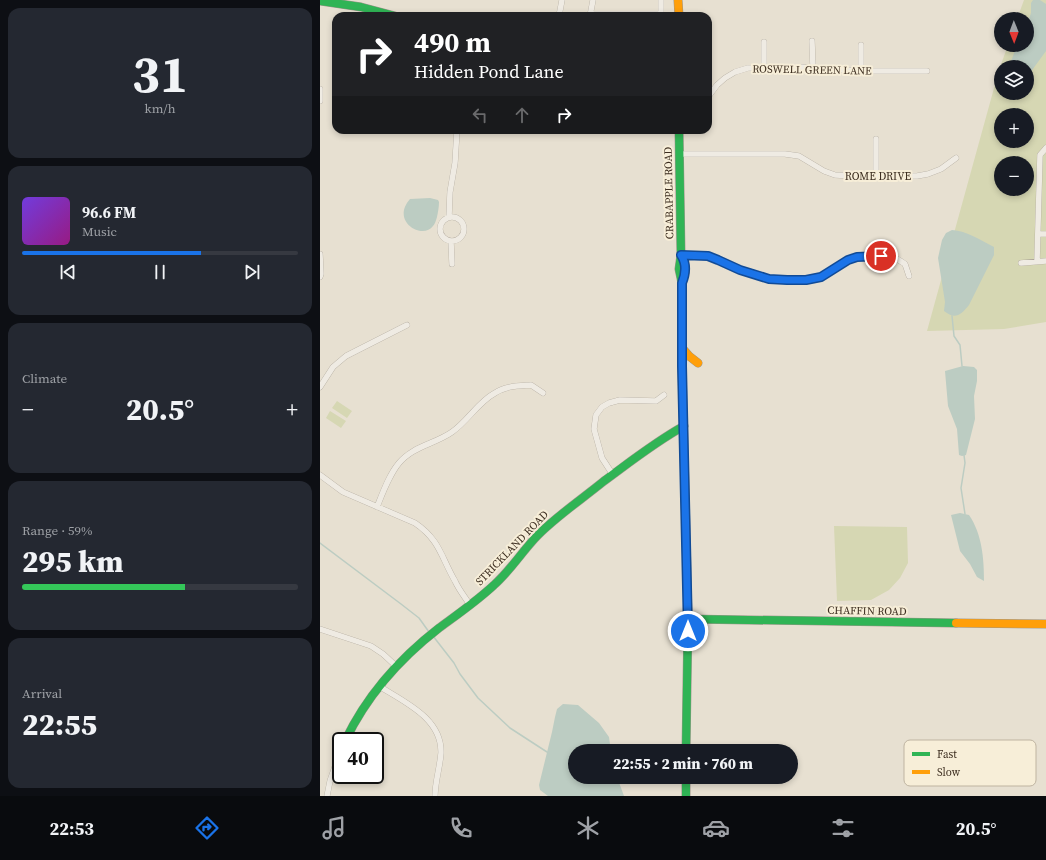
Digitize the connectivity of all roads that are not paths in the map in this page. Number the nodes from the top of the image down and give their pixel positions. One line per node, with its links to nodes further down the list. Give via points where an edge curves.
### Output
1 (562, 0): 7 (street)
2 (593, 0): 8 (street)
3 (661, 0): 9 (street)
4 (678, 0): 10 (street)
5 (320, 2): 6 (street)
6 (380, 12)
7 (560, 12)
8 (591, 12)
9 (661, 12)
10 (679, 12)
11 (812, 41): 15 (street)
12 (764, 42): 14 (street)
13 (861, 45): 16 (street)
14 (764, 68): 15 (street, ROSWELL GREEN LANE); 19 (street, ROSWELL GREEN LANE, via 748,68 735,72)
15 (813, 68): 16 (street, ROSWELL GREEN LANE)
16 (861, 70): 17 (street, ROSWELL GREEN LANE)
17 (927, 71)
18 (320, 88): 20 (street)
19 (712, 92)
20 (320, 101)
21 (457, 134): 29 (street)
22 (679, 134): 25 (street, CRABAPPLE ROAD)
23 (876, 139): 27 (street)
24 (1046, 148): 28 (street, via 1040,155)
25 (680, 154): 27 (street, ROME DRIVE, via 785,154 799,156 835,175); 34 (street, CRABAPPLE ROAD)
26 (956, 158): 27 (street, ROME DRIVE, via 941,169 928,174)
27 (876, 176)
28 (1043, 177): 30 (street)
29 (449, 217): 32 (street, via 443,221 440,232 444,238); 32 (street, via 457,218 463,228 459,238)
30 (1038, 234): 31 (street); 35 (street)
31 (1046, 234)
32 (451, 241): 38 (street)
33 (320, 254): 40 (street)
34 (681, 255): 39 (street, via 708,256 769,279 787,280 821,277 848,260 881,256 895,258 905,264); 42 (street, CRABAPPLE ROAD, via 685,262 682,283)
35 (1037, 261): 36 (street); 37 (street)
36 (1046, 261)
37 (1021, 263)
38 (452, 264)
39 (908, 276)
40 (320, 277)
41 (407, 325): 44 (street, via 346,356)
42 (682, 348): 43 (street); 47 (street, CRABAPPLE ROAD)
43 (698, 363)
44 (320, 386)
45 (543, 393): 52 (street, via 530,385 495,392 452,432 408,454 393,471)
46 (664, 395): 51 (street, via 656,401 620,400 609,403 596,415 594,429 602,458)
47 (684, 426): 48 (street, STRICKLAND ROAD); 49 (street, CRABAPPLE ROAD)
48 (662, 438): 49 (street, via 673,437); 51 (street, STRICKLAND ROAD)
49 (684, 448): 54 (street, CRABAPPLE ROAD)
50 (320, 475): 52 (street, via 344,492)
51 (613, 475): 53 (street, STRICKLAND ROAD, via 556,518 537,536 500,580)
52 (377, 507): 53 (street, via 415,524 430,535)
53 (470, 605): 59 (street, STRICKLAND ROAD, via 411,651)
54 (688, 605): 55 (street, CRABAPPLE ROAD); 56 (street, via 692,612)
55 (688, 619): 56 (street, CHAFFIN ROAD); 62 (street, CRABAPPLE ROAD)
56 (702, 619): 57 (street, CHAFFIN ROAD)
57 (1046, 624)
58 (320, 629): 59 (street, via 371,646)
59 (396, 666): 60 (street, STRICKLAND ROAD)
60 (379, 686): 61 (street, STRICKLAND ROAD); 66 (street, via 423,714 437,733 441,753)
61 (350, 732)
62 (686, 744)
63 (332, 775): 65 (street)
64 (686, 784): 67 (street)
65 (327, 796)
66 (435, 796)
67 (686, 796)

